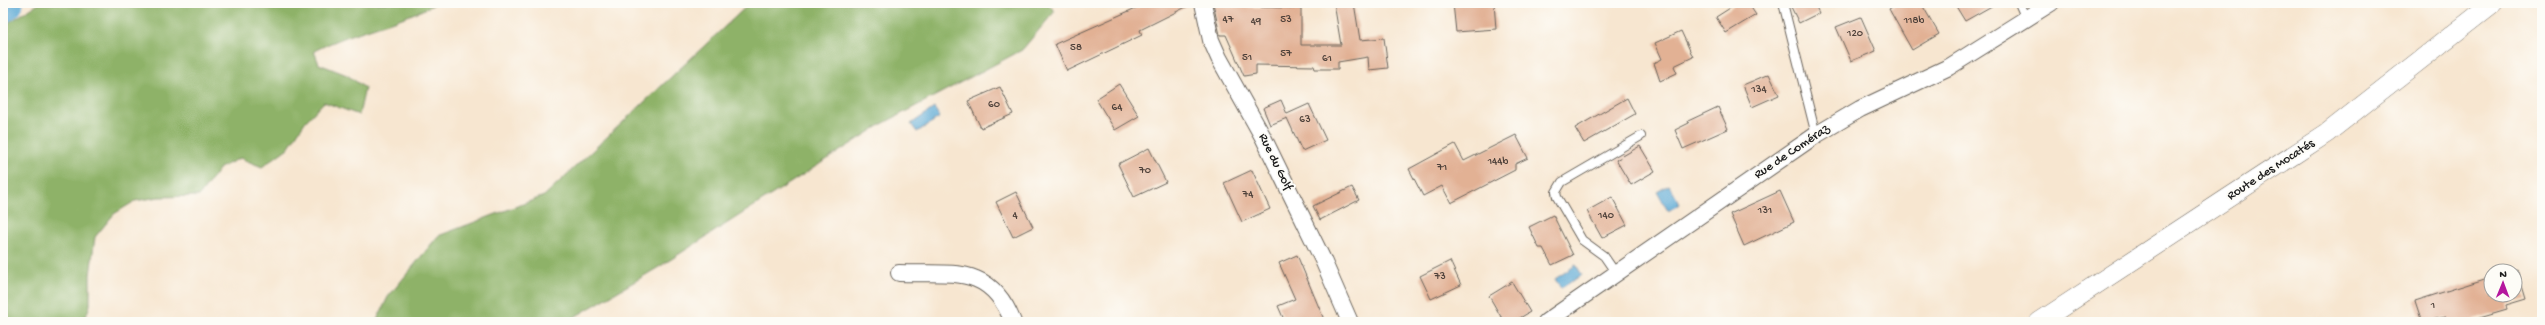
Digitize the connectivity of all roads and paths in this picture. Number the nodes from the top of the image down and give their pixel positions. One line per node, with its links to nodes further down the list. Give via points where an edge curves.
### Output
1 (1203, 3): 12 (street, Rue du Golf, via 1211,40 1219,58 1263,137)
2 (1783, 3): 7 (lane)
3 (2019, 3): 6 (lane)
4 (2051, 3): 6 (street, Rue de Coméraz)
5 (2493, 3): 14 (street, Route des Mocatés, via 2327,133)
6 (2026, 19): 7 (street, Rue de Coméraz, via 1949,67 1860,109)
7 (1816, 135): 9 (street, Rue de Coméraz)
8 (1641, 136): 9 (lane, via 1562,182 1556,192 1582,240 1604,256)
9 (1615, 272): 13 (street, Rue de Coméraz)
10 (899, 273): 11 (street, via 962,275 987,283 1001,296)
11 (1013, 322)
12 (1350, 322)
13 (1546, 322)
14 (2039, 322)

